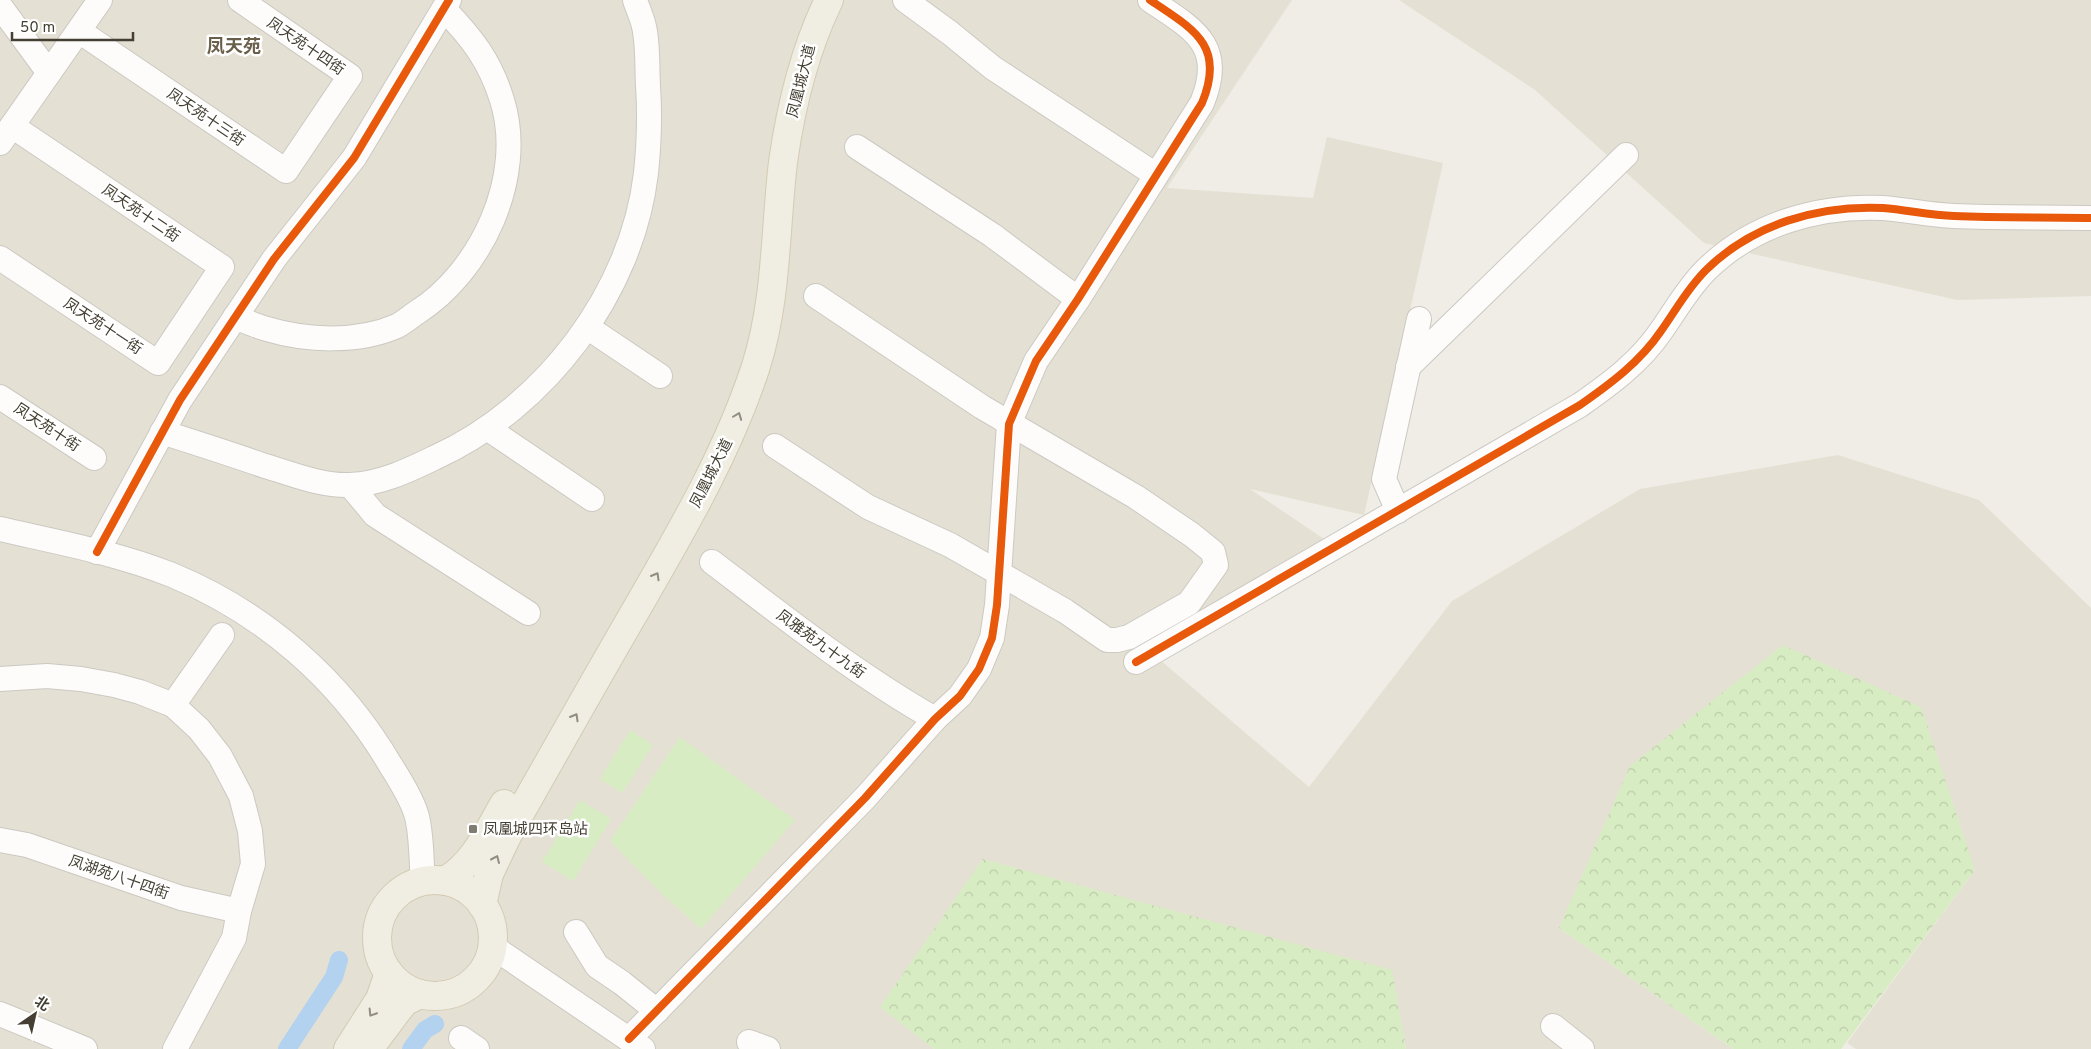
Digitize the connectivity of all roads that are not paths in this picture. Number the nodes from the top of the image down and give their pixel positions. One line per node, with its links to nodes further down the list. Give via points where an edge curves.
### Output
1 (100, 0): 10 (street)
2 (240, 0): 12 (street, 凤天苑十四街, via 350,76)
3 (635, 0): 24 (street, via 645,31 650,120 646,175 634,228 614,279)
4 (808, 0): 47 (main road, 凤凰城大道, via 774,104 752,305 742,351 725,400 684,490 490,828 464,867)
5 (829, 0): 48 (main road, 凤凰城大道, one-way to 5, via 489,874 506,838 688,520 745,398 765,332 792,113 808,47)
6 (905, 0): 16 (street, via 993,68)
7 (1150, 0): 16 (street, via 1193,30 1205,46 1211,65 1210,85 1202,103)
8 (446, 5): 22 (street, via 354,158 274,259); 22 (street, via 490,67 503,101 508,138 505,176 496,213 479,248 457,279 429,305 397,326 332,338 298,336 266,329)
9 (0, 6): 11 (street)
10 (79, 31): 11 (street); 12 (street, 凤天苑十三街, via 286,171)
11 (49, 73): 13 (street)
12 (318, 124)
13 (6, 135): 21 (street, 凤天苑十二街, via 222,267)
14 (857, 147): 20 (street, via 948,205)
15 (1626, 155): 25 (street)
16 (1156, 176): 20 (street)
17 (2091, 218): 35 (street, via 1953,216 1883,208 1844,208 1806,214 1769,227 1736,246 1706,270 1680,299 1660,332 1637,360 1610,384 1580,405)
18 (0, 258): 21 (street, 凤天苑十一街, via 158,362)
19 (816, 296): 28 (street)
20 (1078, 299): 28 (street, via 1036,361)
21 (190, 315)
22 (235, 317): 30 (street)
23 (1419, 319): 25 (street)
24 (587, 327): 26 (street); 29 (street, via 558,365)
25 (1408, 367): 35 (street, via 1384,479)
26 (660, 376)
27 (0, 396): 32 (street, 凤天苑十街)
28 (1008, 424): 39 (street); 39 (street, via 1136,497 1192,535 1213,552 1216,566 1189,603 1129,637 1116,640 1107,640 1065,611)
29 (487, 428): 33 (street, via 413,468 383,480); 34 (street)
30 (162, 432): 33 (street, via 316,482); 37 (street)
31 (775, 446): 39 (street, via 868,507 950,545)
32 (94, 458)
33 (350, 485): 40 (street, via 375,515)
34 (592, 500)
35 (1398, 511): 42 (street)
36 (0, 529): 37 (street)
37 (97, 552): 47 (street, via 172,575 216,596 274,633 332,685 380,747 400,781 417,816)
38 (712, 562): 45 (street, 凤雅苑九十九街, via 897,698)
39 (998, 573): 45 (street, via 992,638 979,669 960,696)
40 (528, 613)
41 (222, 635): 44 (street)
42 (1136, 662)
43 (0, 679): 44 (street, via 46,676 81,679 140,692)
44 (173, 705): 49 (street, via 199,729 220,756 241,796 250,831 253,864)
45 (935, 719): 54 (street, via 864,798)
46 (0, 840): 49 (street, 凤湖苑八十四街, via 27,845 181,898)
47 (434, 881): 48 (main road, via 456,883); 52 (main road, via 404,888 389,900 380,917 377,946)
48 (482, 905): 51 (main road, via 491,925)
49 (238, 911): 59 (street, via 234,938)
50 (576, 932): 54 (street, via 597,966)
51 (493, 947): 53 (main road, via 487,965 475,981 459,992 440,996); 57 (street)
52 (389, 973): 53 (main road); 60 (main road, one-way to 60, via 380,999)
53 (420, 994): 61 (main road, via 404,1002)
54 (657, 1011): 57 (street)
55 (0, 1014): 58 (street)
56 (1553, 1026): 62 (street)
57 (636, 1044)
58 (85, 1049)
59 (175, 1049)
60 (348, 1049)
61 (370, 1049)
62 (1582, 1049)

